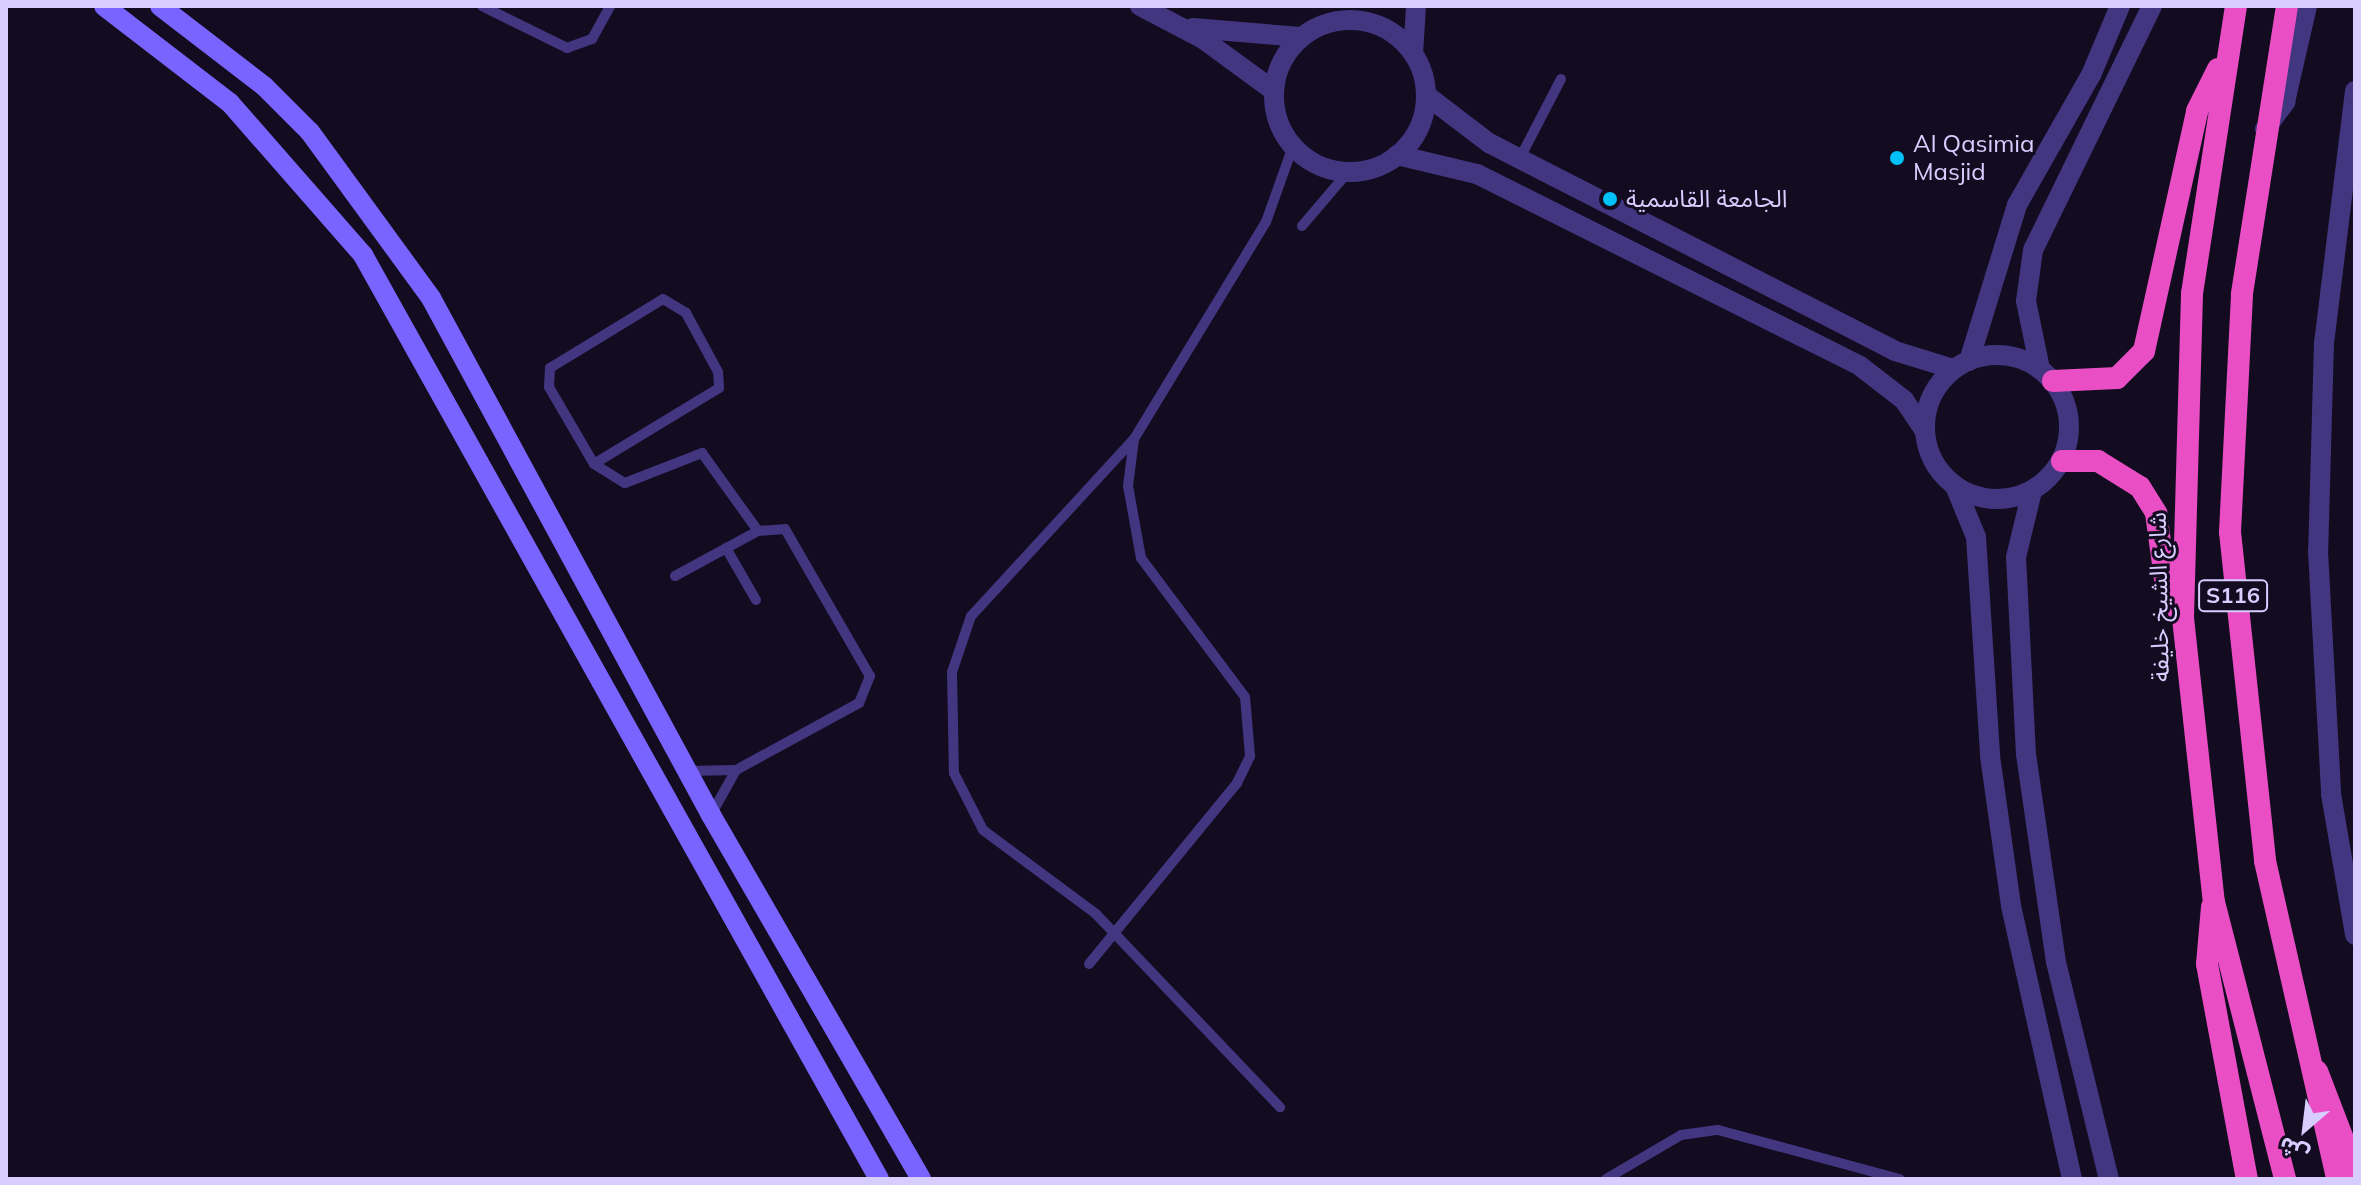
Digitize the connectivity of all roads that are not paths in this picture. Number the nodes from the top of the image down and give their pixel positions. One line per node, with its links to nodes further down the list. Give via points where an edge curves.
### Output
1 (104, 6): 51 (main road, via 230,103 363,255)
2 (160, 6): 42 (main road, via 273,95 386,229 431,298)
3 (482, 6): 4 (lane, via 567,48 592,39)
4 (610, 6)
5 (1140, 6): 14 (street)
6 (1367, 6): 13 (street)
7 (1416, 6): 16 (street)
8 (2120, 6): 28 (street, via 2091,75 2017,205)
9 (2152, 6): 29 (street, via 2033,250 2026,301)
10 (2236, 6): 17 (highway, شارع الشيخ خليفة / S116)
11 (2287, 6): 22 (highway, S116)
12 (2307, 6): 22 (street, via 2285,102)
13 (1352, 20): 15 (street); 16 (street, via 1380,26)
14 (1178, 25): 15 (street); 19 (street)
15 (1301, 37): 19 (street)
16 (1413, 54): 21 (street)
17 (2228, 56): 29 (highway, via 2197,111 2144,351 2117,378); 40 (highway, شارع الشيخ خليفة / S116, via 2192,294)
18 (1561, 79): 25 (lane)
19 (1274, 91): 23 (street, via 1278,120)
20 (2355, 91): 46 (street, via 2330,273 2318,483 2329,767)
21 (1426, 95): 24 (street, via 1418,129); 25 (street, via 1466,130)
22 (2265, 129): 48 (highway, S116, via 2237,350 2231,547 2255,794)
23 (1293, 146): 26 (street, via 1318,165); 31 (lane, via 1266,222)
24 (1397, 155): 26 (street); 30 (street, via 1477,174 1860,366 1904,400)
25 (1520, 158): 28 (street, via 1895,351)
26 (1348, 172): 27 (lane)
27 (1302, 226)
28 (1961, 365): 29 (street, via 1998,355); 30 (street, via 1931,396)
29 (2046, 375): 32 (street, via 2069,420)
30 (1925, 431): 34 (street, via 1933,462)
31 (1134, 439): 45 (lane, via 1129,507 1141,558 1236,682 1250,712 1252,742 1237,783); 45 (lane, via 971,616 952,672 954,773 967,807 1003,847)
32 (2062, 461): 35 (street); 40 (highway, via 2098,461 2140,487 2156,513 2165,579)
33 (594, 464): 33 (lane, via 549,387 550,368 654,301 672,301 718,372 719,388); 36 (lane, via 625,483 702,453)
34 (1955, 486): 35 (street, via 1985,499); 55 (street, via 1976,537 1990,756 2011,906)
35 (2032, 491): 56 (street, via 2016,557 2026,754 2056,962)
36 (758, 531): 37 (lane); 41 (lane, via 777,526 792,534 870,684 859,703)
37 (726, 548): 38 (lane); 39 (lane)
38 (675, 576)
39 (756, 600)
40 (2183, 618): 44 (highway, شارع الشيخ خليفة / S116, via 2195,787)
41 (736, 770): 42 (lane); 43 (lane)
42 (688, 771): 43 (main road)
43 (711, 815): 52 (main road)
44 (2214, 902): 57 (highway, via 2205,950); 58 (highway, شارع الشيخ خليفة / S116)
45 (1112, 932): 47 (lane); 49 (lane)
46 (2355, 935)
47 (1089, 964)
48 (2303, 1054): 50 (highway, via 2331,1097); 59 (highway, S116)
49 (1280, 1107)
50 (2355, 1170)
51 (879, 1179)
52 (921, 1179)
53 (1606, 1179): 54 (lane, via 1681,1135 1718,1130)
54 (1899, 1179)
55 (2072, 1179)
56 (2109, 1179)
57 (2247, 1179)
58 (2285, 1179)
59 (2337, 1179)

